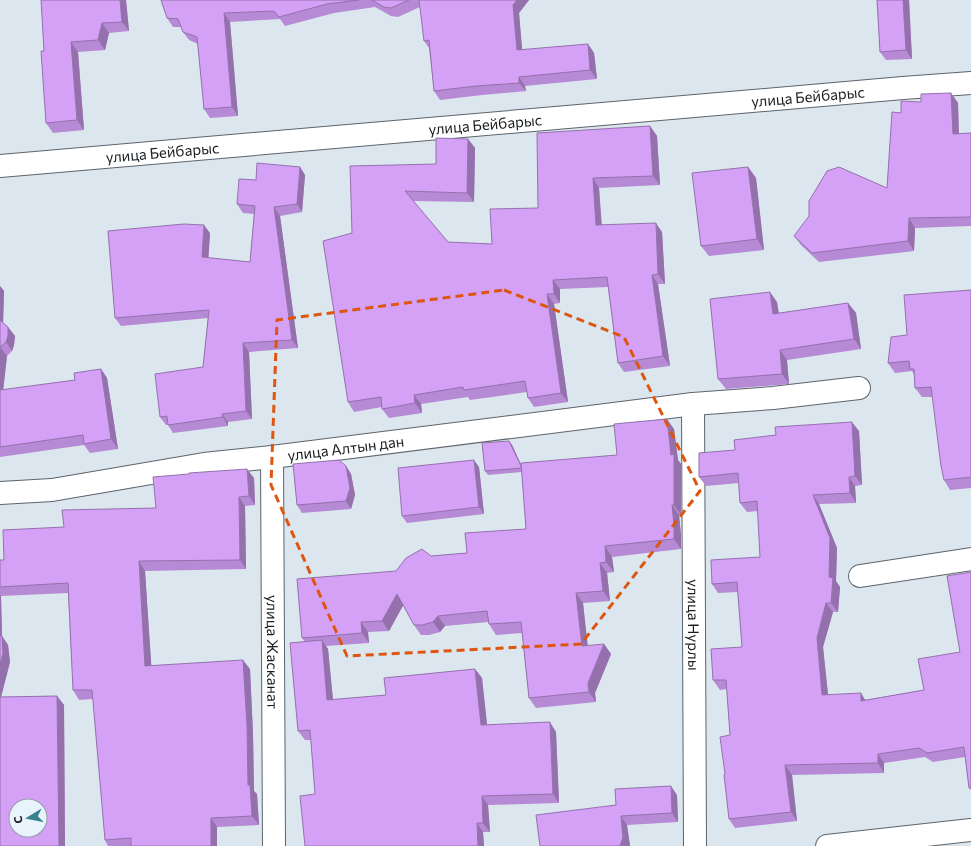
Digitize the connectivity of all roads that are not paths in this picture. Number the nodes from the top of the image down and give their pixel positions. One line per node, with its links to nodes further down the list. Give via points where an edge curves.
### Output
1 (971, 83): 2 (street, улица Бейбарыс)
2 (0, 166)
3 (859, 388): 4 (street, улица Алтын дан)
4 (693, 404): 5 (street, улица Алтын дан); 11 (street, улица Нурлы)
5 (272, 457): 6 (street, улица Алтын дан, via 204,464 52,490); 10 (street, улица Жасканат)
6 (0, 494)
7 (971, 559): 8 (street)
8 (860, 576)
9 (971, 830): 12 (street)
10 (274, 846)
11 (695, 846)
12 (827, 846)

